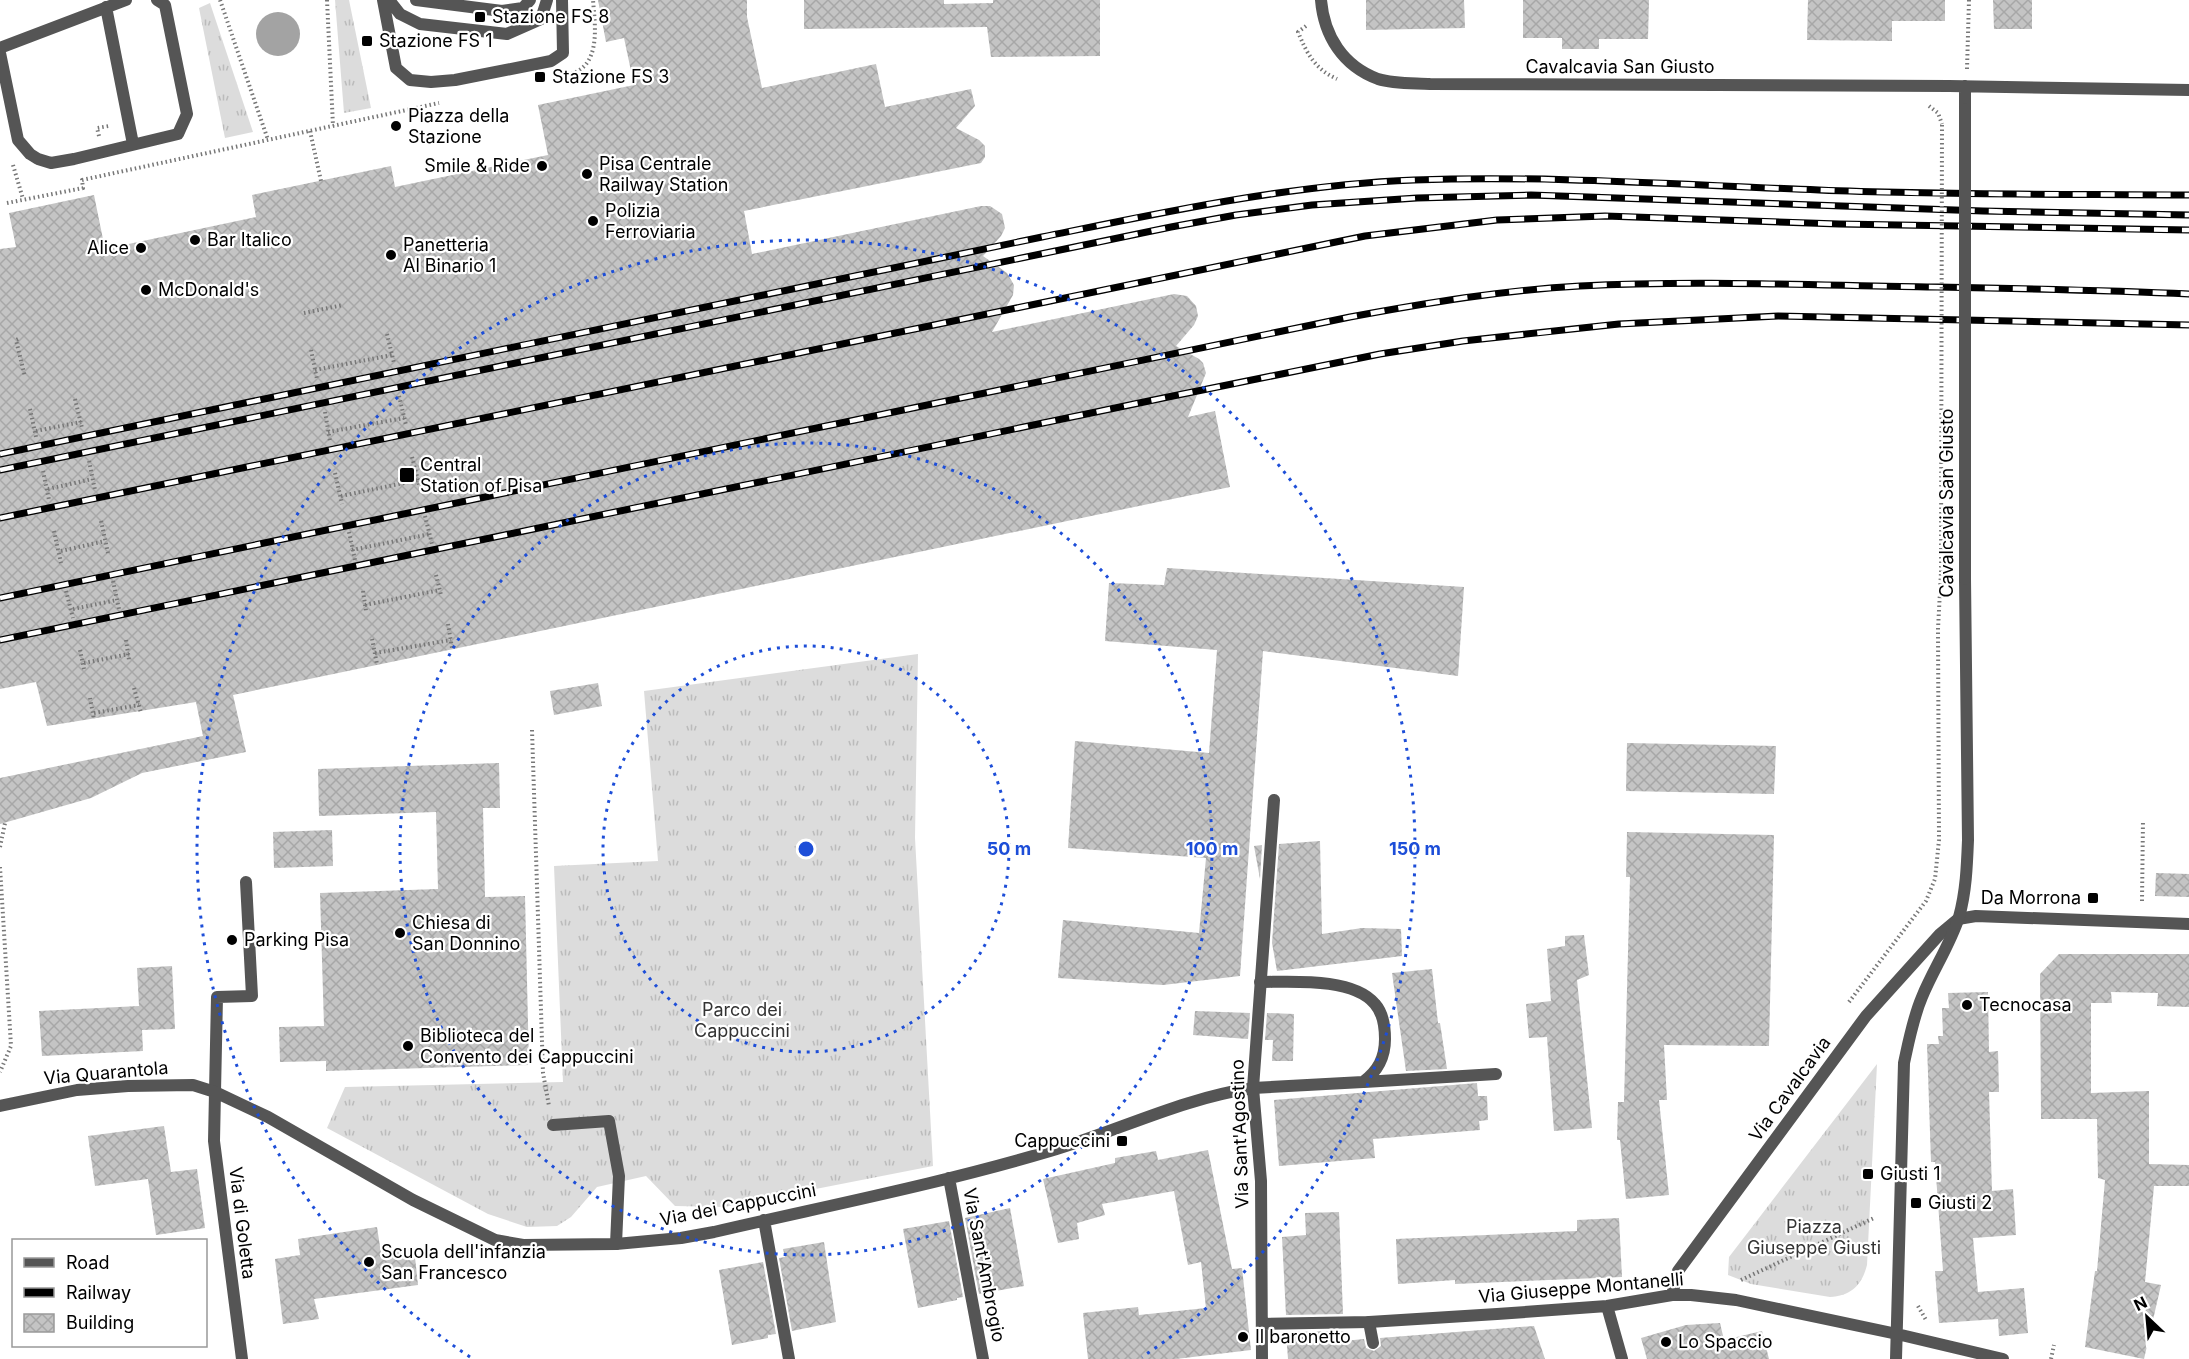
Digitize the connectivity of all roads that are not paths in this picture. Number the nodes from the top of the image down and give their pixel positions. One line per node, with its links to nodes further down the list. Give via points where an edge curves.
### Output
1 (126, 0): 10 (street)
2 (157, 0): 15 (street, via 165,5 187,114 178,134)
3 (383, 0): 8 (street, via 396,68 410,81 431,82 551,61 563,53)
4 (389, 0): 7 (street, via 400,14 420,24 507,34 541,20)
5 (416, 0): 6 (street, via 502,11 523,8)
6 (530, 0)
7 (547, 0)
8 (562, 0)
9 (1321, 0): 13 (street, Cavalcavia San Giusto, via 1326,28 1340,52 1369,75 1395,82)
10 (106, 7): 11 (street); 15 (street)
11 (0, 48)
12 (0, 53): 15 (street, via 18,140 30,154 51,163)
13 (1965, 86): 14 (street, Cavalcavia San Giusto); 18 (street, Cavalcavia San Giusto, bridge, via 1968,840 1966,883)
14 (2189, 90)
15 (133, 144)
16 (1274, 800): 20 (street, Via Sant'Agostino)
17 (246, 882): 24 (street, Via di Goletta, via 252,996 218,997)
18 (1958, 919): 19 (street, via 1987,916); 30 (street, Via Cavalcavia, via 1923,950 1866,1016 1678,1271); 34 (street, via 1921,999 1904,1063)
19 (2189, 924)
20 (1260, 982): 22 (street, via 1312,981 1347,988 1374,1002 1383,1018 1385,1039 1381,1062); 23 (street, Via Sant'Agostino)
21 (1496, 1074): 22 (street, Via dei Cappuccini)
22 (1363, 1082): 23 (street, Via dei Cappuccini)
23 (1253, 1088): 27 (street, Via dei Cappuccini, via 1200,1099 1086,1140); 33 (street, Via Sant'Agostino, via 1261,1181)
24 (215, 1092): 25 (street, Via Quarantola, via 185,1084 128,1086 55,1093); 29 (street, Via dei Cappuccini, via 495,1240 523,1245); 36 (street, Via di Goletta, via 214,1141)
25 (0, 1106)
26 (553, 1125): 29 (street, via 609,1121 619,1176)
27 (949, 1178): 28 (street, Via dei Cappuccini); 38 (street, Via Sant'Ambrogio)
28 (764, 1220): 29 (street, Via dei Cappuccini, via 681,1238); 37 (street)
29 (616, 1244)
30 (1672, 1295): 31 (street, Via Giuseppe Montanelli); 34 (street, Via Giuseppe Montanelli, via 1736,1300)
31 (1607, 1306): 32 (street, Via Giuseppe Montanelli); 40 (street)
32 (1369, 1322): 33 (street, Via Giuseppe Montanelli); 35 (street)
33 (1263, 1324): 39 (street, Via Sant'Agostino)
34 (1897, 1334): 41 (street); 42 (street, Via Giuseppe Montanelli)
35 (1373, 1343)
36 (242, 1359)
37 (789, 1359)
38 (983, 1359)
39 (1262, 1359)
40 (1622, 1359)
41 (1896, 1359)
42 (2003, 1359)

